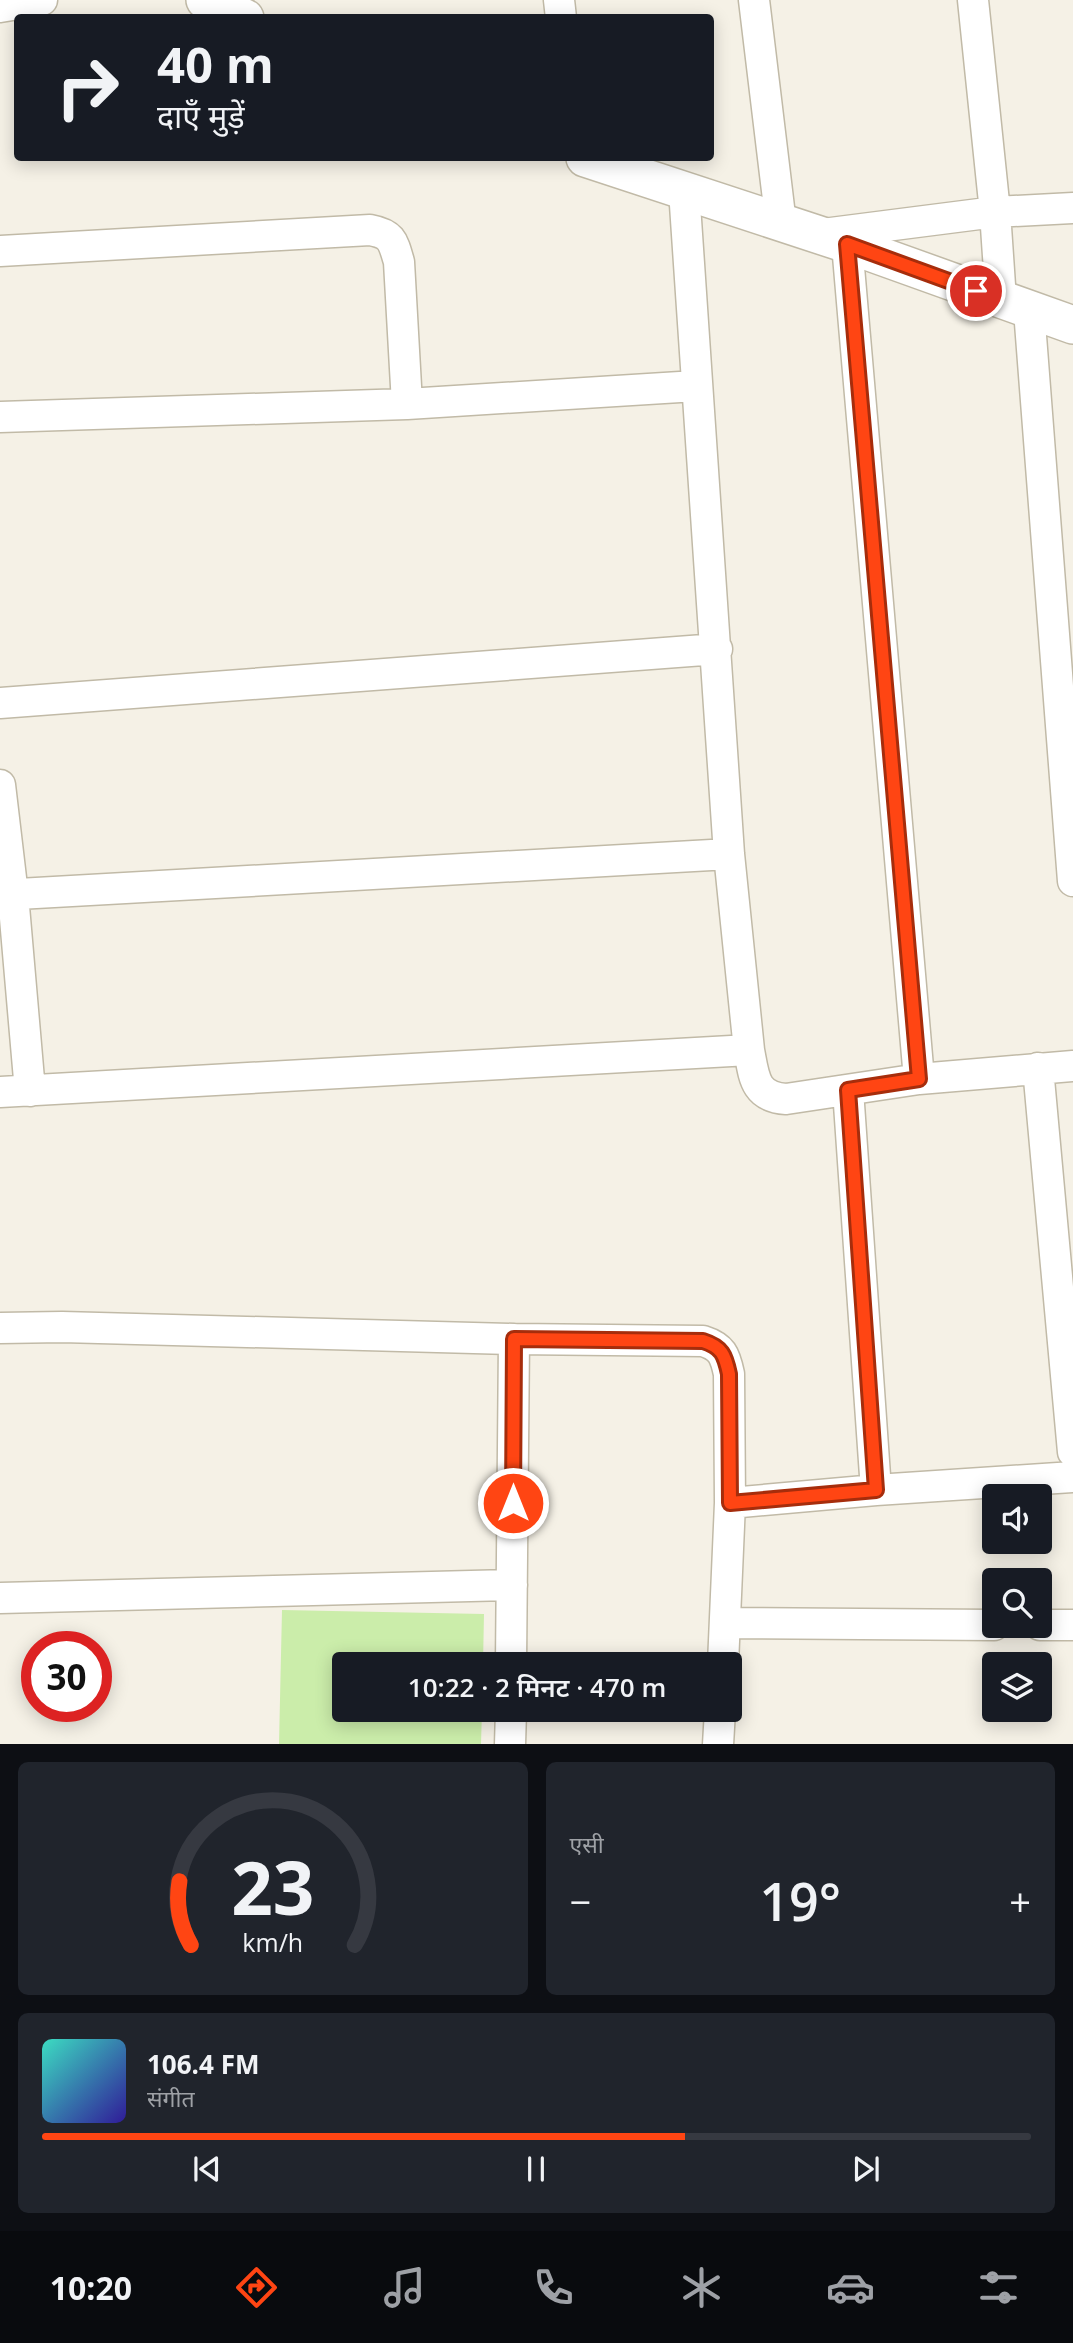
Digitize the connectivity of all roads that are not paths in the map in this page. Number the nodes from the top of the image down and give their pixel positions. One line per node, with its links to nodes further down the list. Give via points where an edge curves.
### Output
1 (42, 0): 5 (street)
2 (205, 0): 6 (street)
3 (754, 0): 11 (street)
4 (973, 0): 10 (street)
5 (0, 7)
6 (236, 14)
7 (594, 161): 8 (street)
8 (684, 190): 11 (street); 16 (street)
9 (1073, 208): 10 (street)
10 (995, 212): 12 (street); 14 (street)
11 (781, 224): 12 (street)
12 (832, 240): 14 (street); 28 (street)
13 (0, 251): 17 (street, via 370,230 385,233 399,262)
14 (1015, 305): 15 (street); 23 (street)
15 (1073, 325)
16 (696, 386): 17 (street); 19 (street)
17 (407, 404): 18 (street)
18 (0, 417)
19 (717, 649): 20 (street); 22 (street)
20 (0, 702)
21 (0, 785): 24 (street)
22 (729, 854): 24 (street); 25 (street)
23 (1073, 881)
24 (6, 895): 30 (street)
25 (749, 1050): 29 (street, via 755,1079 762,1091 774,1098); 30 (street)
26 (1073, 1066): 27 (street)
27 (1038, 1068): 28 (street); 32 (street)
28 (919, 1079): 29 (street)
29 (848, 1090): 37 (street)
30 (30, 1091): 31 (street)
31 (0, 1093)
32 (1067, 1323): 35 (street)
33 (0, 1328): 34 (street)
34 (514, 1339): 38 (street, via 703,1341 717,1345 729,1374); 39 (street)
35 (1073, 1452)
36 (1073, 1477): 37 (street)
37 (876, 1490): 38 (street)
38 (730, 1503): 41 (street)
39 (512, 1585): 40 (street); 45 (street)
40 (0, 1598)
41 (726, 1623): 42 (street); 46 (street)
42 (982, 1625)
43 (1052, 1625): 44 (street)
44 (1073, 1625)
45 (511, 1652)
46 (724, 1652)
47 (511, 1722): 49 (street)
48 (719, 1722): 50 (street)
49 (510, 1744)
50 (718, 1744)

